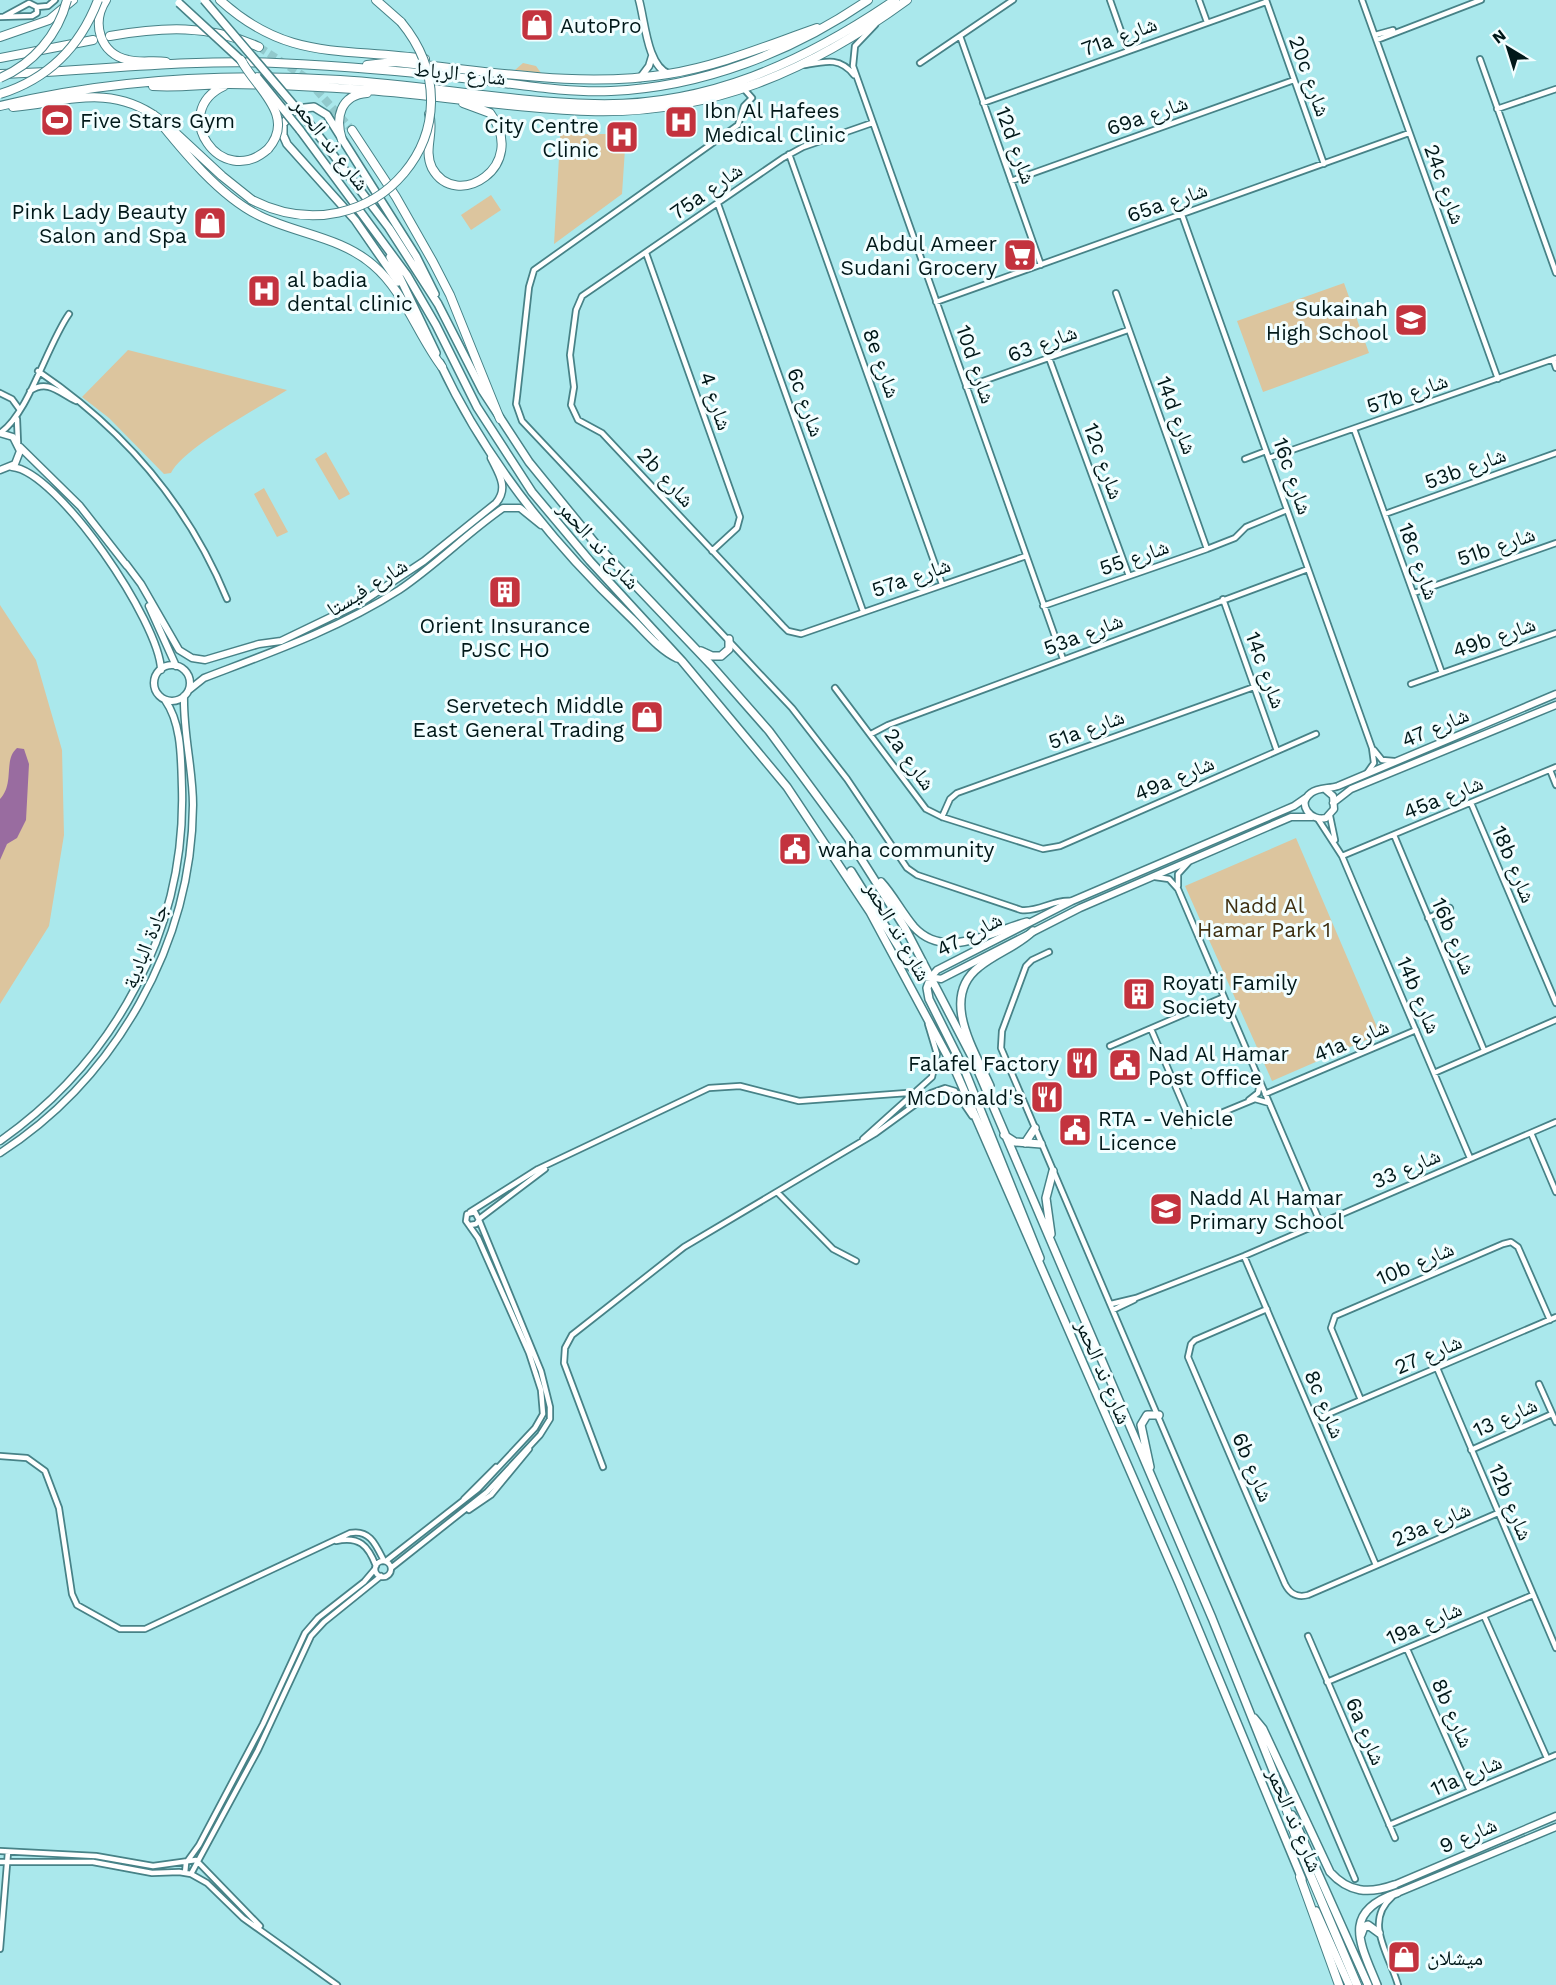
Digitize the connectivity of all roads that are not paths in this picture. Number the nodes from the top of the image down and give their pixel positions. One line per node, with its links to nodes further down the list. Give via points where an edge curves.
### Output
1 (55, 0): 21 (street, via 48,6)
2 (67, 0): 25 (street); 45 (highway, bridge, via 54,32 37,54 15,71)
3 (73, 0): 25 (highway)
4 (98, 0): 54 (highway, bridge, via 83,33 60,61 30,82)
5 (106, 0): 40 (highway, via 98,24 102,40 111,52 133,61)
6 (204, 0): 77 (main road, شارع ند الحمر, bridge, via 309,123 389,228)
7 (220, 0): 42 (highway, via 253,27 287,42 439,61)
8 (376, 0): 59 (highway, bridge, via 417,44 430,90)
9 (639, 0): 35 (street)
10 (868, 0): 26 (highway, شارع الرباط)
11 (895, 0): 49 (highway, شارع الرباط, via 841,36 786,65 707,91 651,101 592,104 340,80 233,77)
12 (907, 0): 23 (highway)
13 (1013, 0): 29 (street)
14 (1110, 0): 34 (street)
15 (1199, 0): 27 (street)
16 (1362, 0): 31 (street, 24c شارع)
17 (1458, 0): 22 (street)
18 (1481, 0): 22 (street)
19 (177, 1): 38 (main road, شارع ند الحمر, bridge)
20 (1266, 1): 27 (street, 71a شارع); 48 (street, 20c شارع)
21 (37, 7): 24 (street, via 28,3); 24 (street, via 32,16)
22 (1461, 7): 31 (street)
23 (885, 16): 41 (highway); 47 (street, 10d شارع, via 853,51)
24 (3, 17)
25 (49, 20): 30 (highway)
26 (838, 21): 43 (highway, شارع الرباط, via 750,63 642,89 577,91); 44 (highway, via 727,60)
27 (1207, 22): 34 (street, 71a شارع)
28 (110, 36): 33 (highway, via 187,28 224,33)
29 (960, 36): 39 (street); 56 (street, 12d شارع)
30 (0, 37)
31 (1376, 37): 63 (street, 24c شارع)
32 (93, 40): 36 (highway)
33 (259, 47)
34 (1128, 51): 56 (street, 71a شارع)
35 (652, 55): 44 (street, via 660,69); 46 (street)
36 (0, 58)
37 (1480, 59): 58 (street)
38 (241, 60): 50 (highway, bridge, via 277,114 277,134 268,149 250,160 230,160 213,151 204,139 200,123 205,102 217,90); 70 (main road, شارع ند الحمر, bridge, via 300,130)
39 (920, 63)
40 (183, 64): 43 (highway, شارع الرباط, via 273,63); 45 (highway, شارع الرباط)
41 (805, 64): 47 (street, via 835,61 848,68); 51 (highway)
42 (456, 67): 43 (highway, via 394,62); 46 (highway, via 571,81)
43 (358, 68)
44 (670, 74): 46 (highway)
45 (0, 76)
46 (640, 78)
47 (857, 80): 61 (street, 10d شارع)
48 (1294, 80): 66 (street, 20c شارع); 67 (street, 69a شارع)
49 (137, 83): 50 (highway); 57 (highway, شارع الرباط, via 62,92)
50 (232, 84): 53 (highway)
51 (744, 89): 55 (highway, via 706,100 620,111 561,110); 124 (street, via 752,98 744,106 738,125 534,270 529,281 516,404 522,421)
52 (1556, 89): 58 (street)
53 (384, 91): 55 (highway); 64 (highway, via 357,95 346,103 338,119)
54 (0, 94)
55 (432, 96): 59 (highway, bridge, via 490,113 502,135 500,158 493,170 469,185 455,185 440,177 427,149)
56 (983, 103): 67 (street, 12d شارع)
57 (0, 107): 60 (highway, via 107,97 137,105)
58 (1497, 109): 72 (street)
59 (429, 114): 60 (highway, bridge, via 423,140 407,169 388,189 366,203 333,215 306,216 279,212 252,200)
60 (154, 115): 84 (highway, via 218,186 243,207 340,245 372,264 392,285)
61 (872, 123): 65 (street, 75a شارع); 76 (street, 10d شارع)
62 (352, 130): 93 (highway, via 396,197 442,279)
63 (1409, 133): 66 (street, 65a شارع); 87 (street, 24c شارع)
64 (342, 140): 77 (main road, via 416,256); 78 (main road, via 325,112 314,107 295,109 283,124 287,144 355,220)
65 (789, 154): 68 (street, 75a شارع); 116 (street, 8e شارع)
66 (1324, 164): 69 (street, 65a شارع)
67 (1011, 181): 73 (street, 12d شارع)
68 (718, 204): 71 (street, 75a شارع); 121 (street, 6c شارع)
69 (1182, 215): 73 (street, 65a شارع); 98 (street, 16c شارع)
70 (380, 237): 78 (main road); 127 (main road, شارع ند الحمر, via 416,289 483,417 532,492 582,553)
71 (646, 253): 79 (street, 75a شارع, via 585,294); 111 (street, شارع 4, via 740,517 737,528)
72 (1554, 263): 74 (street)
73 (1041, 265): 76 (street, 65a شارع)
74 (1556, 273)
75 (1116, 293): 81 (street, 14d شارع)
76 (936, 302): 88 (street, 10d شارع)
77 (438, 304): 93 (main road, شارع ند الحمر)
78 (415, 307): 84 (main road)
79 (576, 310): 111 (street, 2b شارع, via 570,360 574,413 599,430)
80 (69, 314): 86 (street)
81 (1128, 330): 82 (street, شارع 63); 110 (street, 14d شارع)
82 (1049, 358): 88 (street, شارع 63); 115 (street, 12c شارع)
83 (1554, 359): 85 (street); 87 (street, 57b شارع)
84 (442, 367): 96 (main road)
85 (1556, 368)
86 (38, 371): 89 (street); 91 (street)
87 (1498, 379): 94 (street, 57b شارع)
88 (966, 387): 112 (street, 10d شارع)
89 (28, 393): 91 (street, via 47,385); 92 (street)
90 (2, 394): 92 (street, via 13,400)
91 (80, 402): 118 (street, via 135,453 175,502 210,558)
92 (19, 413): 95 (street); 97 (street)
93 (500, 419): 125 (main road, شارع ند الحمر, via 575,520)
94 (1354, 429): 100 (street, 57b شارع); 105 (street, 18c شارع)
95 (0, 433): 97 (street, via 10,435)
96 (482, 442): 106 (main road); 107 (street, شارع فيستا, via 502,479 502,494)
97 (19, 445): 102 (street, via 18,460); 113 (street, via 80,506)
98 (1266, 451): 100 (street, 16c شارع); 101 (street)
99 (1556, 453): 105 (street, 53b شارع)
100 (1269, 458): 104 (street, 16c شارع)
101 (1245, 459)
102 (12, 467): 103 (street); 129 (street, via 22,468 34,477 78,520 110,560 147,625)
103 (0, 470)
104 (1287, 510): 110 (street, شارع 55); 114 (street, 16c شارع)
105 (1385, 514): 117 (street, 18c شارع)
106 (546, 528): 108 (street, شارع فيستا, via 522,509 510,506); 127 (main road, via 662,649)
107 (463, 530): 108 (street); 113 (street, شارع فيستا, via 408,573 362,602 281,641 210,659 189,657 174,642)
108 (463, 541): 134 (street, شارع فيستا, via 400,589 339,625 204,678)
109 (1556, 543): 117 (street, 51b شارع)
110 (1207, 549): 115 (street, شارع 55)
111 (712, 551): 122 (street, 2b شارع, via 788,631)
112 (1026, 556): 116 (street, 57a شارع); 120 (street, 10d شارع)
113 (126, 564): 128 (street)
114 (1308, 569): 119 (street, 53a شارع); 141 (street, 16c شارع)
115 (1129, 576): 120 (street, شارع 55)
116 (942, 584): 121 (street, 57a شارع)
117 (1414, 593): 130 (street, 18c شارع)
118 (227, 598)
119 (1223, 599): 126 (street, 53a شارع); 132 (street, 14c شارع)
120 (1043, 606): 126 (street, 10d شارع)
121 (863, 611): 122 (street, 57a شارع)
122 (808, 631)
123 (1556, 633): 130 (street, 49b شارع)
124 (729, 639): 125 (main road, via 729,648 721,656); 164 (street, via 822,745 912,872 1021,910)
125 (696, 649): 161 (main road, شارع ند الحمر, via 782,748)
126 (1063, 659): 139 (street, 53a شارع)
127 (682, 661): 155 (main road, شارع ند الحمر, via 788,787)
128 (176, 666): 129 (street); 134 (street, via 189,675)
129 (160, 670): 137 (street, via 155,686)
130 (1442, 673): 131 (street)
131 (1412, 684)
132 (1254, 687): 142 (street, 14c شارع); 153 (street, 51a شارع, via 957,793)
133 (835, 688): 139 (street, 2a شارع)
134 (189, 690): 136 (street)
135 (1556, 694): 143 (street, شارع 47)
136 (184, 696): 137 (street, via 175,701); 196 (street, جادة البادية, via 192,770 192,827 182,894 161,959 130,1019 90,1074 44,1119)
137 (165, 700): 192 (street, جادة البادية, via 176,720 182,812 173,888 156,946 130,1000 96,1050 54,1097)
138 (1556, 705): 150 (street, شارع 47, via 1352,789)
139 (871, 734): 153 (street, 2a شارع, via 922,805)
140 (1316, 734): 142 (street, 49a شارع)
141 (1372, 748): 143 (street, via 1382,760); 146 (street, via 1374,763)
142 (1277, 751): 158 (street, 49a شارع, via 1060,846)
143 (1395, 761): 146 (street, شارع 47)
144 (1556, 767): 145 (street, 45a شارع)
145 (1550, 770): 147 (street); 151 (street, 45a شارع)
146 (1366, 773): 148 (street, شارع 47)
147 (1556, 785)
148 (1326, 790): 149 (street, via 1316,790); 150 (street, via 1333,796)
149 (1307, 797): 154 (street, via 1305,806); 164 (street, شارع 47)
150 (1333, 803): 152 (street)
151 (1471, 803): 156 (street, 45a شارع); 172 (street, 18b شارع)
152 (1330, 816): 154 (street); 157 (street, 14b شارع)
153 (942, 817): 158 (street, 2a شارع)
154 (1315, 818): 157 (street, 14b شارع); 160 (street, شارع 47, via 1291,817)
155 (818, 829): 170 (main road, via 872,903 911,967 920,975); 173 (main road, شارع ند الحمر, via 870,912)
156 (1394, 835): 159 (street, 45a شارع); 166 (street, 16b شارع)
157 (1337, 846): 159 (street, 14b شارع)
158 (1043, 849)
159 (1342, 856): 176 (street, 14b شارع)
160 (1190, 862): 162 (street, شارع 47); 163 (street, via 1178,874)
161 (871, 872): 167 (main road, via 917,930 939,942 964,942); 170 (main road, شارع ند الحمر)
162 (1154, 877): 163 (street, via 1169,879); 168 (street, شارع 47)
163 (1178, 889): 171 (street)
164 (1072, 901): 167 (street, شارع 47)
165 (1449, 908): 166 (street)
166 (1428, 918): 178 (street, 16b شارع)
167 (1027, 922): 170 (street, شارع 47, via 937,970)
168 (1033, 931): 170 (street, شارع 47, via 942,979); 183 (main road, via 978,967 962,990 960,1012 990,1086)
169 (1049, 952): 188 (street, شارع ند الحمر, via 1032,960 1024,970 1000,1037 1001,1048)
170 (931, 977): 183 (main road, شارع ند الحمر); 209 (main road, via 929,999 965,1071 1038,1250)
171 (1224, 997): 175 (street); 180 (street)
172 (1556, 1003)
173 (927, 1016): 181 (street, via 937,1062 932,1077); 191 (main road, شارع ند الحمر)
174 (1556, 1020): 178 (street)
175 (1151, 1029): 177 (street); 185 (street, via 1192,1125)
176 (1416, 1030): 179 (street, 14b شارع); 182 (street, 41a شارع)
177 (1110, 1046)
178 (1484, 1050): 179 (street)
179 (1434, 1073): 197 (street, 14b شارع)
180 (1260, 1080): 182 (street); 185 (street, via 1258,1093)
181 (913, 1094): 184 (street); 193 (street); 198 (street, via 799,1101 740,1086 719,1086)
182 (1265, 1094): 186 (street)
183 (989, 1097): 190 (main road, شارع ند الحمر)
184 (920, 1100): 191 (street, via 940,1089 955,1091); 193 (street)
185 (1244, 1103): 186 (street, via 1259,1099)
186 (1269, 1104): 204 (street)
187 (1556, 1122): 189 (street, شارع 33)
188 (1035, 1128): 194 (main road); 195 (street, شارع ند الحمر)
189 (1531, 1133): 197 (street, شارع 33); 201 (street)
190 (1003, 1134): 194 (main road); 206 (main road, شارع ند الحمر)
191 (985, 1139): 209 (main road, شارع ند الحمر)
192 (0, 1141)
193 (861, 1141): 200 (street)
194 (1025, 1143): 195 (main road)
195 (1041, 1144): 199 (street, شارع ند الحمر)
196 (0, 1153)
197 (1470, 1158): 204 (street, شارع 33)
198 (560, 1159): 202 (street); 203 (street)
199 (1053, 1172): 206 (main road, via 1046,1203); 211 (street, شارع ند الحمر)
200 (777, 1192): 208 (street, via 833,1249); 225 (street, via 665,1260 569,1339 564,1362)
201 (1556, 1192)
202 (470, 1212): 203 (street); 205 (street, via 465,1218)
203 (479, 1219): 205 (street); 232 (street, via 544,1381 550,1413 548,1424 487,1492)
204 (1320, 1222): 207 (street, شارع 33)
205 (470, 1225): 229 (street, via 529,1353 543,1404 538,1424 453,1511)
206 (1053, 1245): 226 (main road, شارع ند الحمر)
207 (1244, 1256): 210 (street, شارع 33); 212 (street, 8c شارع)
208 (856, 1261)
209 (1042, 1272): 257 (main road, شارع ند الحمر, via 1179,1583)
210 (1136, 1298): 211 (street, شارع 33); 213 (street, شارع 33)
211 (1111, 1304): 213 (street, شارع ند الحمر)
212 (1267, 1309): 221 (street, 8c شارع); 230 (street, 6b شارع, via 1195,1340 1188,1357 1291,1594 1303,1596)
213 (1113, 1310): 220 (street, شارع ند الحمر)
214 (1556, 1317): 215 (street, شارع 27)
215 (1550, 1320): 216 (street, شارع 27); 218 (street, 10b شارع, via 1518,1246 1507,1242 1481,1253 1332,1319 1331,1328)
216 (1437, 1368): 218 (street, شارع 27); 223 (street, 12b شارع)
217 (1539, 1384): 219 (street, شارع 13)
218 (1361, 1400): 221 (street, شارع 27)
219 (1552, 1414): 222 (street, شارع 13); 223 (street, شارع 13)
220 (1159, 1415): 226 (main road, via 1147,1415 1141,1425); 258 (street, شارع ند الحمر)
221 (1314, 1420): 230 (street, 8c شارع)
222 (1556, 1422)
223 (1471, 1449): 227 (street, 12b شارع)
224 (0, 1456): 228 (street, via 27,1458 45,1471 64,1530 74,1600 82,1610 120,1629 145,1629)
225 (603, 1467)
226 (1151, 1478): 240 (main road, شارع ند الحمر)
227 (1498, 1514): 230 (street, 23a شارع); 234 (street, 12b شارع)
228 (331, 1542): 229 (street, via 350,1533 362,1533 372,1539); 231 (street, via 361,1542 369,1549)
229 (385, 1561): 231 (street); 232 (street)
230 (1376, 1565)
231 (376, 1567): 233 (street); 251 (street, via 305,1634 257,1737)
232 (391, 1568): 233 (street, via 389,1574)
233 (381, 1576): 252 (street, via 311,1636 270,1726)
234 (1533, 1595): 235 (street, 19a شارع); 237 (street, 12b شارع)
235 (1484, 1616): 238 (street, 19a شارع); 242 (street)
236 (1308, 1636): 239 (street, 6a شارع)
237 (1556, 1648)
238 (1407, 1649): 239 (street, 19a شارع); 244 (street, 8b شارع)
239 (1327, 1682): 246 (street, 6a شارع)
240 (1251, 1715): 243 (main road, شارع ند الحمر); 259 (main road, via 1263,1729 1330,1872 1354,1890 1378,1891)
241 (1556, 1755): 242 (street, 11a شارع)
242 (1547, 1758): 244 (street, 11a شارع)
243 (1278, 1784): 268 (highway, via 1301,1853); 269 (main road, شارع ند الحمر)
244 (1470, 1791): 246 (street, 11a شارع)
245 (1556, 1816): 259 (street, شارع 9)
246 (1389, 1825): 248 (street, 6a شارع)
247 (1556, 1827): 260 (street, شارع 9)
248 (1395, 1838)
249 (0, 1851): 250 (street)
250 (8, 1852): 251 (street, via 96,1856 153,1866); 254 (street)
251 (189, 1859): 252 (street); 255 (street)
252 (200, 1861): 256 (street); 261 (street)
253 (0, 1862): 254 (street)
254 (8, 1862): 255 (street, via 93,1862 152,1873); 264 (street)
255 (184, 1873): 256 (street)
256 (191, 1875): 261 (street, via 207,1883 237,1913)
257 (1300, 1877): 266 (highway); 267 (main road, شارع ند الحمر)
258 (1356, 1879)
259 (1394, 1885)
260 (1397, 1893): 262 (street, via 1380,1911); 263 (main road, via 1373,1903 1365,1912 1358,1934)
261 (262, 1928): 265 (street)
262 (1379, 1933): 263 (main road, via 1372,1926 1364,1927); 271 (street)
263 (1360, 1944): 270 (main road)
264 (0, 1949)
265 (337, 1985)
266 (1339, 1985)
267 (1349, 1985)
268 (1357, 1985)
269 (1368, 1985)
270 (1377, 1985)
271 (1398, 1985)

